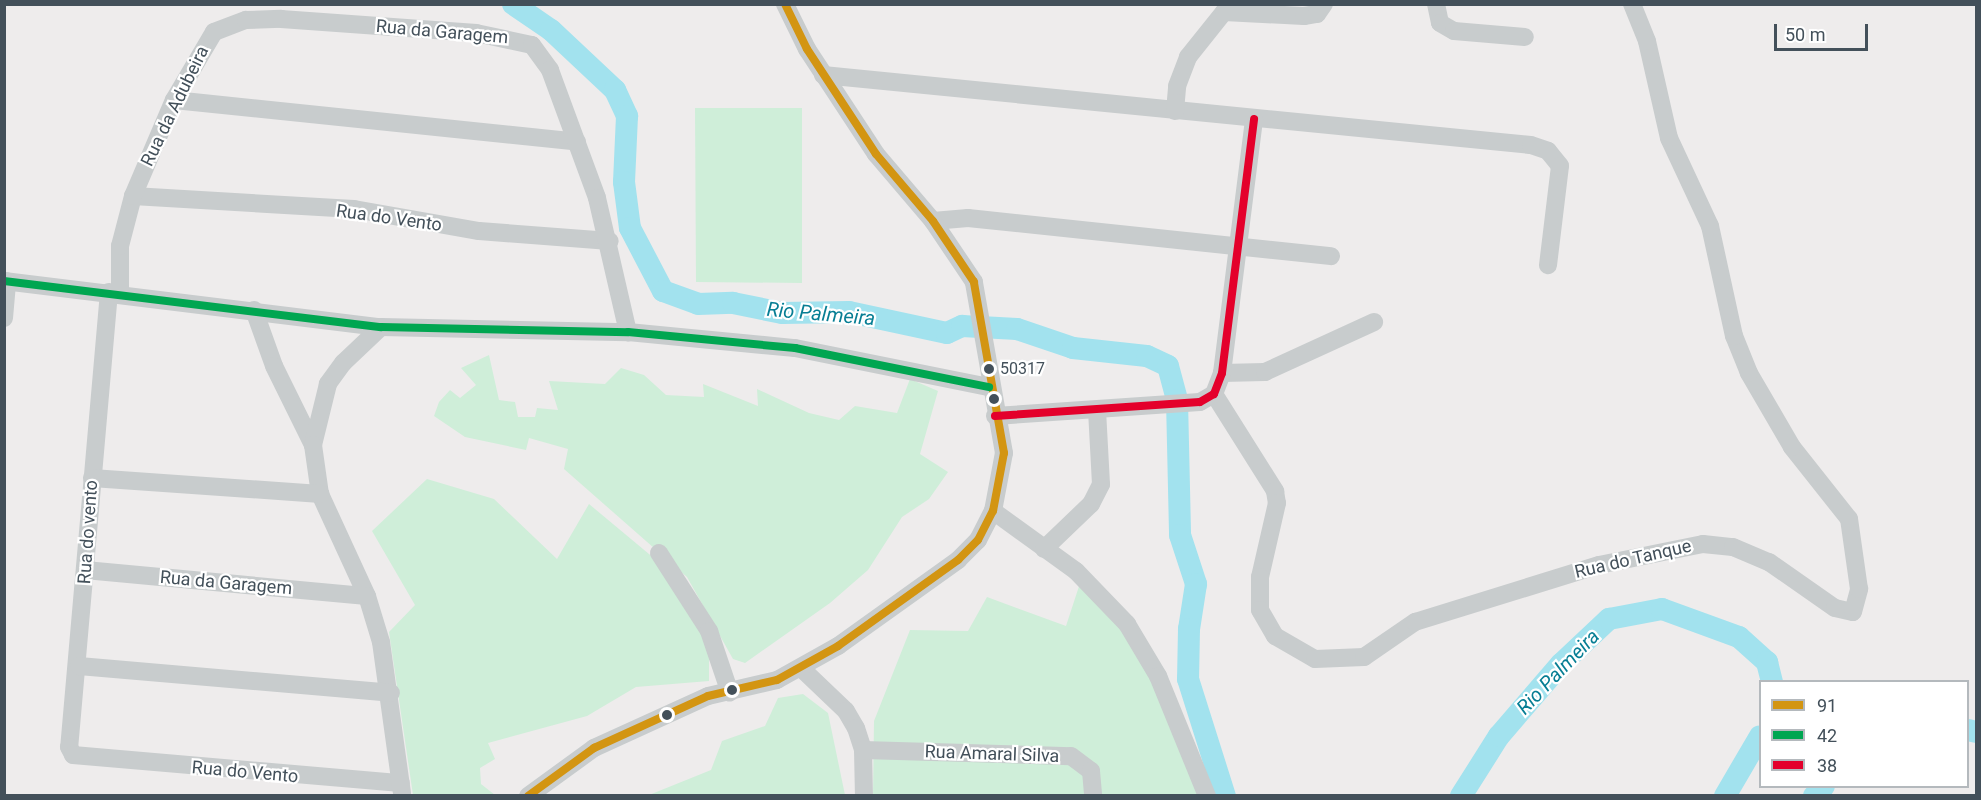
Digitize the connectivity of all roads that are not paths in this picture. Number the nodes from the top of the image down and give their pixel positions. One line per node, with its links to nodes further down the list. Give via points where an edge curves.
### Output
1 (785, 4): 7 (street)
2 (1324, 4): 9 (street, via 1317,14 1304,16 1224,12 1188,57 1177,86)
3 (1436, 4): 6 (street, via 1440,23 1454,31)
4 (1632, 4): 27 (street, Rua do Tanque, via 1647,41 1669,138 1713,234 1734,336 1749,373 1792,447 1849,519 1859,589 1853,612 1835,608 1769,562 1733,547 1703,544 1590,568 1415,622 1364,657 1315,659 1275,636 1260,610 1260,577 1274,523 1275,491)
5 (227, 25): 8 (street, Rua da Adubeira, via 202,45); 11 (street, Rua da Garagem, via 281,19 513,37 541,52)
6 (1525, 37)
7 (823, 75): 9 (street); 13 (street, via 876,154)
8 (174, 100): 11 (street); 12 (street, Rua da Adubeira)
9 (1175, 111): 10 (street)
10 (1254, 119): 15 (street); 17 (street, via 1548,150 1560,166)
11 (577, 142): 14 (street, Rua da Garagem)
12 (133, 196): 14 (street, Rua do Vento, via 354,209 479,231); 19 (street, via 120,246)
13 (933, 221): 15 (street, via 968,218); 26 (street, via 974,282)
14 (610, 241): 24 (street, Rua da Garagem)
15 (1238, 243): 16 (street); 25 (street)
16 (1331, 256)
17 (1548, 265)
18 (6, 281): 19 (street); 21 (street)
19 (114, 292): 20 (street); 31 (street, Rua do vento)
20 (254, 310): 23 (street); 30 (street, via 274,366)
21 (4, 318)
22 (1374, 322): 25 (street, via 1265,372)
23 (381, 327): 24 (street); 30 (street, via 343,363 328,384 319,407)
24 (628, 332): 26 (street, via 838,354)
25 (1222, 373): 27 (street)
26 (989, 387): 29 (street)
27 (1207, 398): 28 (street)
28 (1097, 411): 29 (street); 34 (street, via 1101,484 1091,504)
29 (995, 416): 33 (street, via 1004,470)
30 (313, 445): 32 (street)
31 (92, 478): 32 (street, Rua do Vento); 36 (street, Rua do vento)
32 (320, 494): 37 (street)
33 (993, 511): 34 (street); 39 (street, via 978,540 958,560)
34 (1044, 549): 51 (street, via 1108,602 1142,644)
35 (659, 553): 41 (street, via 709,631)
36 (85, 570): 37 (street, Rua da Garagem); 38 (street, Rua do vento)
37 (366, 596): 40 (street)
38 (79, 666): 40 (street); 44 (street, Rua do vento, via 69,747 73,754)
39 (801, 668): 41 (street, via 777,680); 43 (street, via 846,711)
40 (391, 693): 45 (street)
41 (730, 693): 42 (street, via 682,706)
42 (594, 748): 47 (street); 48 (street)
43 (863, 750): 49 (street); 50 (street, Rua Amaral Silva, via 1071,756 1091,771)
44 (89, 758): 45 (street, Rua do Vento)
45 (395, 788): 46 (street)
46 (362, 795)
47 (528, 795)
48 (545, 795)
49 (864, 795)
50 (1094, 795)
51 (1207, 795)

